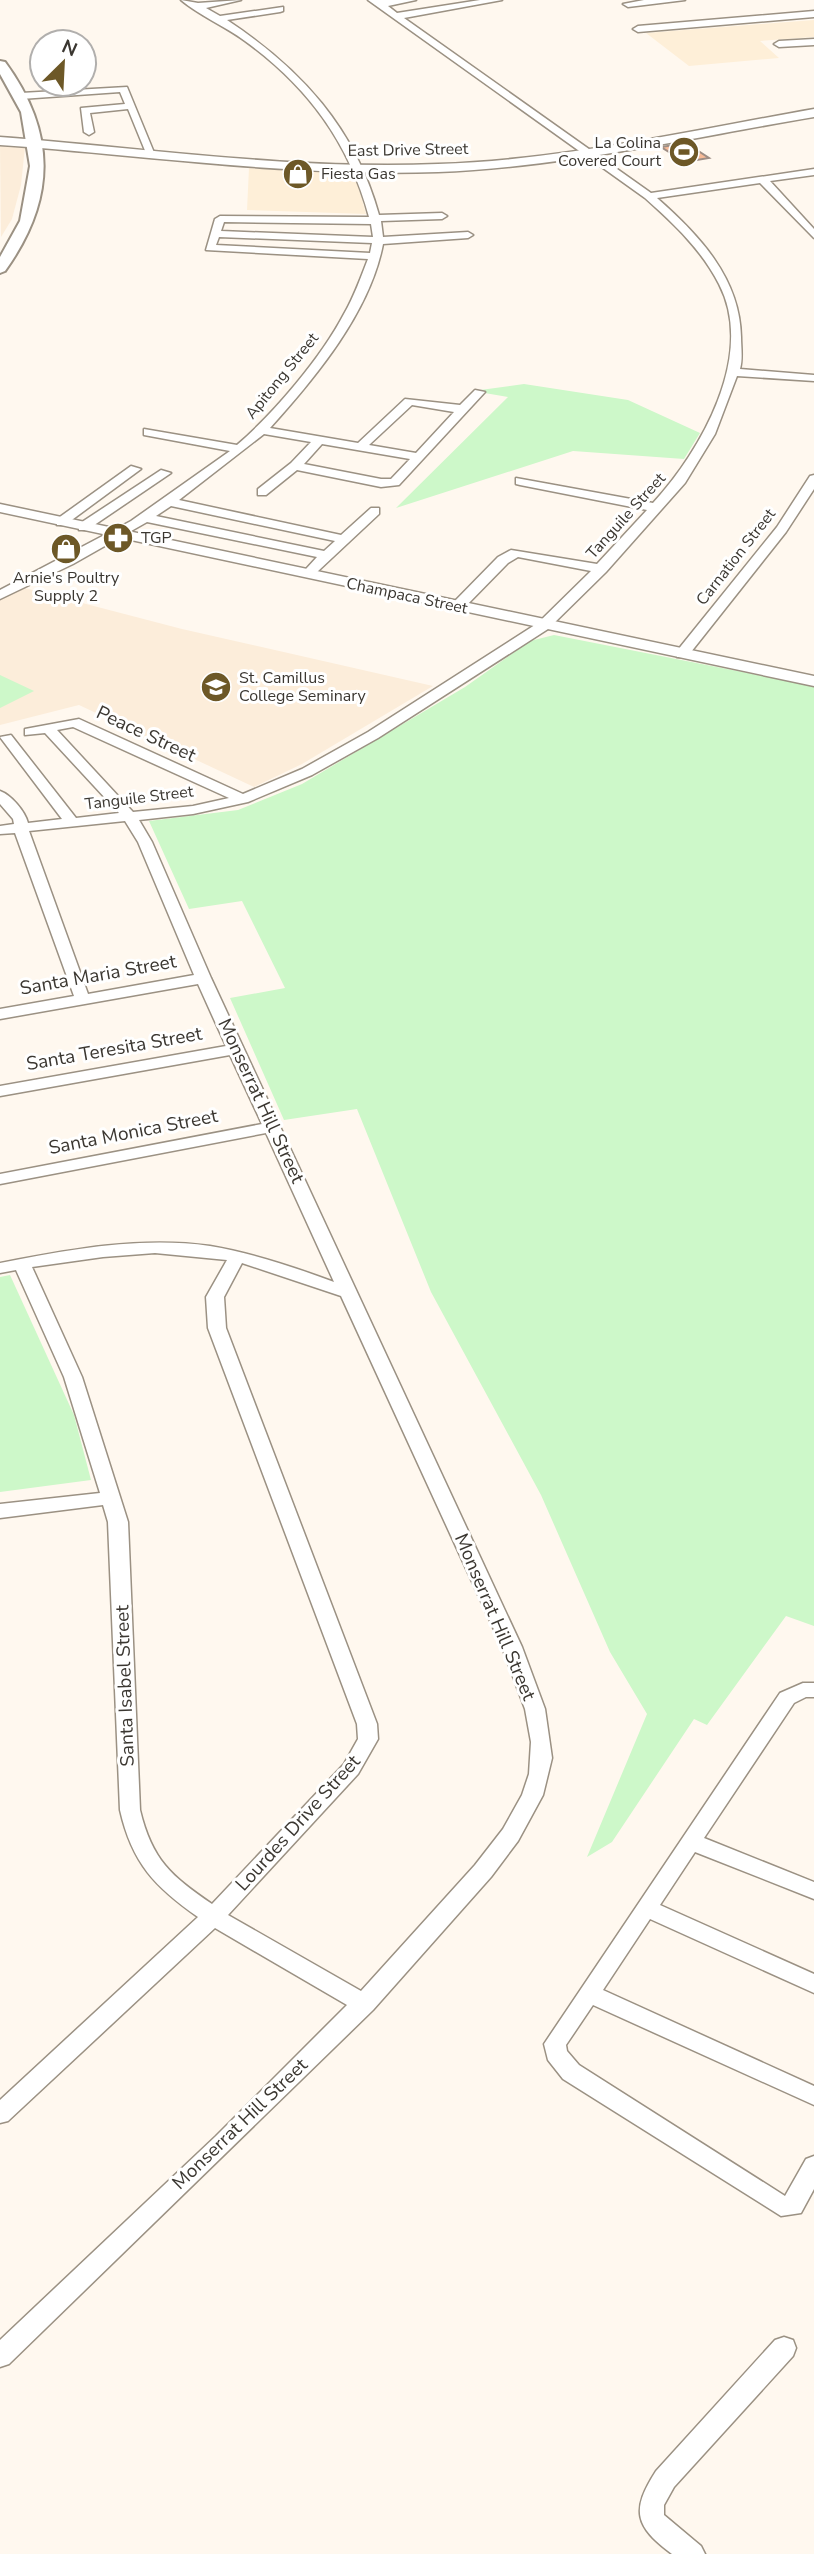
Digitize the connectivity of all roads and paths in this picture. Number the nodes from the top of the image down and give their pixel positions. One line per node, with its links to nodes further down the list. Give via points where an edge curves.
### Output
1 (186, 0): 9 (street)
2 (236, 0): 9 (street)
3 (411, 0): 6 (street)
4 (497, 0): 12 (street)
5 (680, 0): 8 (street)
6 (376, 2): 12 (street, Tanguile Street)
7 (269, 3): 11 (street)
8 (628, 4)
9 (198, 6): 11 (street)
10 (814, 14): 14 (street)
11 (213, 16): 13 (street); 13 (street, via 284,12)
12 (396, 16): 24 (street, Tanguile Street)
13 (228, 26): 26 (street, via 309,88)
14 (638, 29)
15 (814, 42): 16 (street, via 781,49)
16 (814, 50)
17 (0, 65): 18 (main road)
18 (21, 96): 19 (street, via 121,88); 23 (main road)
19 (132, 106): 21 (street, via 84,110); 25 (street)
20 (814, 113): 24 (street, East Drive Street)
21 (89, 132)
22 (0, 141): 23 (street, East Drive Street)
23 (36, 143): 25 (street, East Drive Street); 41 (main road, via 34,204)
24 (583, 151): 26 (street, East Drive Street, via 465,166); 29 (street, Tanguile Street)
25 (151, 153): 26 (street, East Drive Street)
26 (361, 168): 33 (street)
27 (814, 172): 28 (street)
28 (763, 180): 29 (street); 37 (street)
29 (651, 197): 42 (street, Tanguile Street, via 691,234 725,285 735,318)
30 (432, 207): 33 (street)
31 (442, 216): 33 (street)
32 (329, 222): 33 (street); 35 (street, via 220,219); 38 (street)
33 (375, 224): 34 (street); 36 (street); 38 (street); 40 (street, Apitong Street)
34 (445, 228)
35 (215, 234): 38 (street); 39 (street, via 213,249)
36 (468, 235)
37 (814, 235)
38 (326, 238): 39 (street)
39 (323, 255): 40 (street)
40 (374, 256): 46 (street, Apitong Street, via 349,318 320,362)
41 (0, 268)
42 (734, 372): 43 (street); 60 (street, Tanguile Street, via 700,449)
43 (814, 378)
44 (479, 392): 45 (street)
45 (461, 409): 49 (street, via 409,401); 51 (street)
46 (262, 430): 48 (street); 50 (street, Apitong Street)
47 (148, 432): 50 (street)
48 (320, 439): 49 (street); 52 (street)
49 (360, 446): 51 (street)
50 (239, 449): 58 (street, Apitong Street)
51 (420, 457): 52 (street, via 390,483)
52 (295, 466): 57 (street)
53 (135, 469): 63 (street)
54 (165, 473): 64 (street)
55 (814, 479): 73 (street, Carnation Street, via 782,529)
56 (520, 481): 60 (street)
57 (262, 492)
58 (169, 502): 62 (street, Apitong Street); 66 (street)
59 (0, 508): 63 (street, Champaca Street)
60 (657, 508): 69 (street, Tanguile Street)
61 (375, 511): 66 (street)
62 (146, 517): 65 (street, Apitong Street); 67 (street)
63 (61, 522): 64 (street, Champaca Street)
64 (83, 527): 65 (street, Champaca Street)
65 (118, 535): 70 (street, Apitong Street); 71 (street, Champaca Street)
66 (342, 540): 67 (street)
67 (326, 555): 68 (street)
68 (312, 569)
69 (601, 569): 71 (street, via 516,553 503,560); 72 (street, Tanguile Street)
70 (0, 595)
71 (457, 607): 72 (street, Champaca Street)
72 (543, 626): 73 (street, Champaca Street); 78 (street, Tanguile Street, via 373,735 307,772)
73 (681, 654): 74 (street, Champaca Street)
74 (814, 681)
75 (48, 728): 76 (street, Peace Street); 78 (street, Peace Street, via 76,723); 79 (street, Monserrat Hill Street)
76 (3, 739): 80 (street)
77 (0, 796): 81 (street, via 20,818)
78 (243, 799): 79 (street, Tanguile Street)
79 (130, 817): 80 (street, Tanguile Street); 83 (street, Monserrat Hill Street)
80 (71, 820): 81 (street, Tanguile Street)
81 (22, 827): 82 (street, Tanguile Street); 84 (street)
82 (0, 830)
83 (203, 978): 84 (street, Santa Maria Street); 86 (street, Monserrat Hill Street)
84 (83, 1000): 85 (street, Santa Maria Street)
85 (0, 1014)
86 (236, 1049): 87 (street, Santa Teresita Street); 88 (street, Monserrat Hill Street)
87 (0, 1091)
88 (274, 1127): 89 (street, Santa Monica Street); 93 (street, Monserrat Hill Street)
89 (0, 1180)
90 (238, 1257): 91 (street, via 171,1248 105,1250); 93 (street); 100 (street, Lourdes Drive Street, via 212,1305 217,1328 367,1724 368,1739 351,1769)
91 (22, 1264): 92 (street); 94 (street, Santa Isabel Street, via 73,1377)
92 (0, 1268)
93 (350, 1293): 103 (street, Monserrat Hill Street, via 512,1647 535,1713 543,1755 531,1797 502,1847)
94 (111, 1498): 95 (street); 100 (street, Santa Isabel Street, via 120,1544 130,1810 135,1835 158,1873)
95 (0, 1510)
96 (808, 1690): 97 (street, via 787,1698)
97 (693, 1842): 98 (street); 99 (street)
98 (814, 1891)
99 (648, 1909): 101 (street); 102 (street)
100 (214, 1916): 103 (street, Santa Isabel Street); 105 (street, Lourdes Drive Street)
101 (814, 1984)
102 (589, 1993): 104 (street); 106 (street, via 555,2044 561,2063 571,2072 781,2206 793,2206)
103 (365, 2004): 108 (street, Monserrat Hill Street)
104 (814, 2096)
105 (0, 2114)
106 (814, 2166)
107 (784, 2348): 109 (street, via 651,2500 648,2509 653,2522)
108 (0, 2356)
109 (692, 2554)

